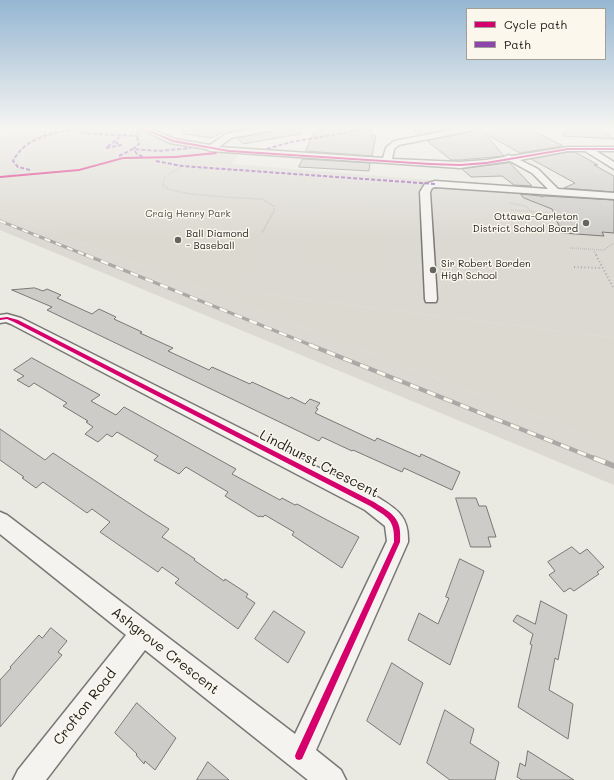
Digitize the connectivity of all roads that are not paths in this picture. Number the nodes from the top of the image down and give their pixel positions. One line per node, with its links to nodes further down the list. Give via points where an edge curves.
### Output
1 (461, 164): 2 (street)
2 (472, 164)
3 (523, 164): 4 (street, via 535,171)
4 (554, 189)
5 (614, 196): 6 (street, via 435,184 428,186 425,192)
6 (431, 299)
7 (0, 319): 10 (street, Lindhurst Crescent, via 16,321 372,504 395,522 398,530 397,542)
8 (0, 522): 9 (street, Ashgrove Crescent)
9 (143, 634): 10 (street, Ashgrove Crescent); 11 (street, Crofton Road)
10 (299, 756): 12 (street, Ashgrove Crescent)
11 (28, 780)
12 (331, 780)

